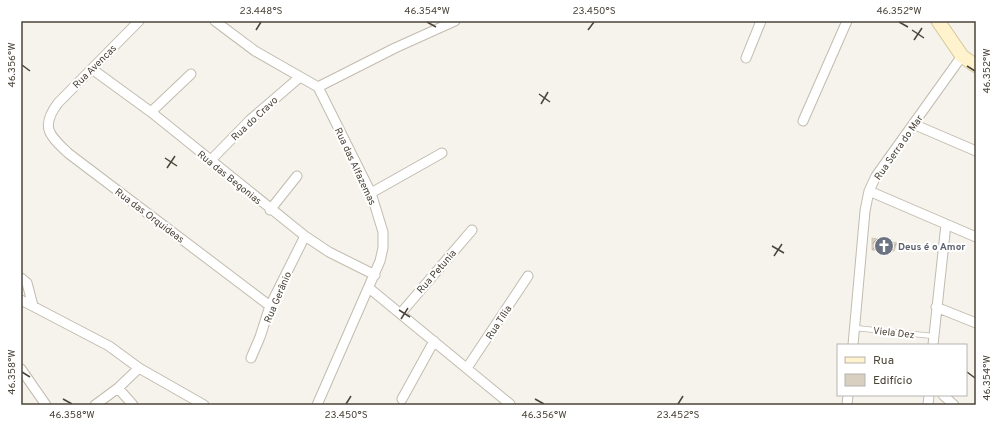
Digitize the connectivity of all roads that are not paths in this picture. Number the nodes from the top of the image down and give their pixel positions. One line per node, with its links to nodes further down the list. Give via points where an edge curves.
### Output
1 (139, 21): 10 (street, Rua Avencas)
2 (215, 21): 12 (street, via 255,51)
3 (455, 21): 13 (street)
4 (761, 21): 8 (street)
5 (847, 21): 16 (street)
6 (938, 21): 7 (street)
7 (962, 56): 9 (street); 17 (street, Rua Serra do Mar)
8 (746, 58)
9 (976, 66)
10 (92, 69): 14 (street, Rua das Begonias); 15 (street, Rua Avencas)
11 (191, 74): 14 (street)
12 (300, 77): 13 (street); 20 (street, Rua do Cravo, via 250,120)
13 (318, 87): 23 (street, Rua das Alfazemas)
14 (151, 112): 20 (street, Rua das Begonias)
15 (51, 113): 35 (street, Rua das Orquideas, via 48,130 68,153)
16 (803, 121)
17 (913, 124): 18 (street); 22 (street, Rua Serra do Mar, via 876,176)
18 (976, 151)
19 (442, 153): 23 (street)
20 (210, 161): 24 (street, Rua das Begonias)
21 (297, 176): 24 (street)
22 (869, 191): 25 (street); 39 (street, Rua Serra do Mar)
23 (371, 193): 29 (street, Rua das Alfazemas, via 383,232 383,248)
24 (270, 210): 27 (street, Rua das Begonias)
25 (946, 224): 28 (street); 36 (street)
26 (472, 230): 37 (street, Rua Petunia)
27 (305, 236): 29 (street, Rua das Begonias, via 329,252); 35 (street, Rua Gerânio)
28 (976, 237)
29 (375, 275): 32 (street, Rua das Alfazemas)
30 (528, 276): 45 (street, Rua Tília)
31 (21, 278): 34 (street, via 27,283)
32 (369, 288): 37 (street); 55 (street, Rua das Alfazemas)
33 (21, 300): 34 (street)
34 (33, 306): 44 (street, via 109,346)
35 (270, 306): 43 (street, Rua Gerânio)
36 (936, 306): 38 (street); 40 (street)
37 (401, 313): 41 (street)
38 (976, 323)
39 (855, 328): 40 (lane, Viela Dez); 42 (street, Rua Serra do Mar)
40 (933, 340)
41 (434, 341): 45 (street); 49 (street)
42 (853, 344)
43 (251, 358)
44 (139, 368): 47 (street); 54 (street)
45 (467, 368): 50 (street)
46 (21, 369): 51 (street)
47 (118, 388): 52 (street); 53 (street)
48 (943, 396): 56 (street)
49 (402, 399)
50 (510, 404)
51 (46, 405)
52 (96, 405)
53 (132, 405)
54 (204, 405)
55 (317, 405)
56 (954, 405)

